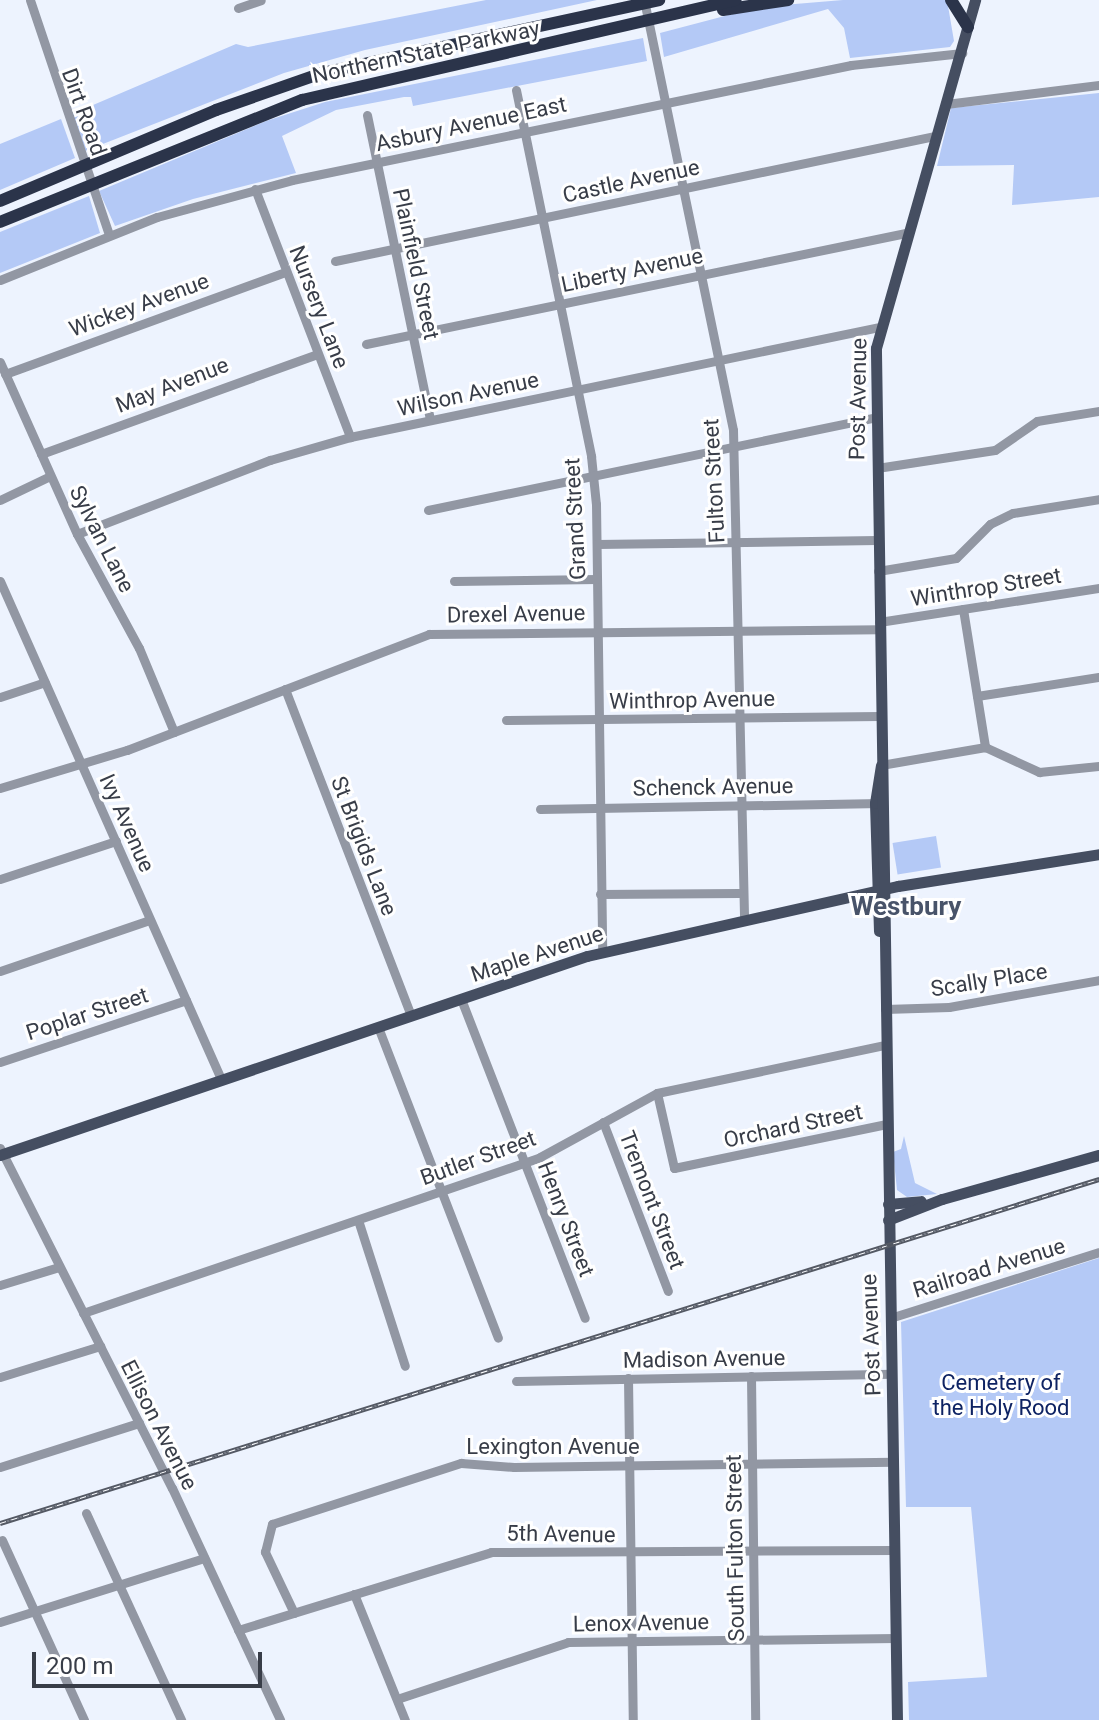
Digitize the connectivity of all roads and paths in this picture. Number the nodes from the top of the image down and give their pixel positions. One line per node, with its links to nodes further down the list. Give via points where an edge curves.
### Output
1 (30, 0): 27 (street, Dirt Road)
2 (261, 0): 9 (street)
3 (644, 0): 15 (street, Fulton Street)
4 (659, 0): 23 (highway, Northern State Parkway, via 309,77 216,110)
5 (736, 0): 10 (highway, Northern State Parkway)
6 (788, 0): 10 (highway)
7 (951, 0): 11 (highway)
8 (975, 0): 11 (main road, Post Avenue)
9 (238, 8)
10 (684, 14): 25 (highway, Northern State Parkway, via 302,100)
11 (968, 27): 12 (main road, Post Avenue)
12 (962, 53): 15 (street, Asbury Avenue East, via 901,56); 16 (main road, Post Avenue)
13 (1099, 85): 16 (street)
14 (516, 90): 18 (street, Grand Street)
15 (665, 103): 18 (street, Asbury Avenue East); 22 (street, Fulton Street)
16 (946, 104): 19 (main road, Post Avenue)
17 (367, 115): 20 (street, Plainfield Street)
18 (525, 132): 20 (street, Asbury Avenue East); 24 (street, Grand Street)
19 (935, 136): 22 (street, Castle Avenue); 26 (main road, Post Avenue)
20 (377, 162): 21 (street, Asbury Avenue East); 28 (street, Plainfield Street)
21 (255, 189): 27 (street, Asbury Avenue East); 30 (street, Nursery Lane)
22 (683, 189): 24 (street, Castle Avenue); 31 (street, Fulton Street)
23 (0, 201)
24 (542, 218): 28 (street, Castle Avenue); 33 (street, Grand Street)
25 (0, 222)
26 (906, 233): 31 (street, Liberty Avenue); 34 (main road, Post Avenue)
27 (109, 235): 32 (street, Asbury Avenue East)
28 (395, 248): 29 (street, Castle Avenue); 35 (street, Plainfield Street)
29 (335, 261)
30 (286, 272): 37 (street, Nursery Lane); 40 (street, Wickey Avenue)
31 (701, 274): 33 (street, Liberty Avenue); 38 (street, Fulton Street)
32 (0, 280)
33 (560, 303): 35 (street, Liberty Avenue); 41 (street, Grand Street)
34 (879, 327): 38 (street, Wilson Avenue); 43 (main road, Post Avenue)
35 (412, 334): 36 (street, Liberty Avenue); 44 (street, Plainfield Street)
36 (366, 344)
37 (318, 354): 45 (street, Nursery Lane); 47 (street, May Avenue)
38 (718, 360): 41 (street, Wilson Avenue); 46 (street, Fulton Street)
39 (0, 362): 40 (street, Sylvan Lane)
40 (5, 374): 47 (street, Sylvan Lane)
41 (577, 389): 44 (street, Wilson Avenue); 49 (street, Grand Street)
42 (1099, 411): 48 (street, via 1037,421 995,450)
43 (876, 417): 46 (street); 48 (main road, Post Avenue)
44 (430, 420): 45 (street, Wilson Avenue)
45 (350, 437): 54 (street, Wilson Avenue, via 270,460)
46 (733, 446): 49 (street); 56 (street, Fulton Street)
47 (41, 454): 50 (street, Sylvan Lane)
48 (877, 468): 55 (main road, Post Avenue)
49 (593, 475): 53 (street); 57 (street, Grand Street)
50 (50, 476): 52 (street); 54 (street, Sylvan Lane)
51 (1099, 499): 58 (street, via 1013,513 990,524 956,558)
52 (0, 500)
53 (428, 510)
54 (77, 534): 77 (street, Sylvan Lane, via 139,648)
55 (877, 540): 56 (street); 58 (main road, Post Avenue)
56 (737, 542): 57 (street); 66 (street, Fulton Street)
57 (597, 544): 59 (street, Grand Street)
58 (878, 571): 65 (main road, Post Avenue)
59 (597, 579): 61 (street); 67 (street, Grand Street)
60 (0, 581): 63 (street, Ivy Avenue)
61 (454, 581)
62 (1099, 588): 64 (street, Winthrop Street)
63 (4, 601): 69 (street, Ivy Avenue)
64 (963, 609): 65 (street, Winthrop Street); 71 (street)
65 (879, 625): 66 (street, Drexel Avenue); 73 (main road, Post Avenue)
66 (738, 630): 67 (street, Drexel Avenue); 74 (street, Fulton Street)
67 (597, 631): 70 (street, Drexel Avenue, via 429,634); 75 (street, Grand Street)
68 (1099, 677): 71 (street)
69 (45, 682): 72 (street); 79 (street, Ivy Avenue)
70 (285, 689): 77 (street, Drexel Avenue); 101 (street, St Brigids Lane)
71 (977, 696): 78 (street)
72 (0, 697)
73 (880, 716): 74 (street, Winthrop Avenue); 80 (main road, Post Avenue)
74 (738, 718): 75 (street, Winthrop Avenue); 84 (street, Fulton Street)
75 (598, 719): 76 (street, Winthrop Avenue); 85 (street, Grand Street)
76 (506, 720)
77 (174, 732): 79 (street, Drexel Avenue)
78 (985, 747): 80 (street); 81 (street, via 1039,772)
79 (81, 762): 82 (street, Drexel Avenue); 87 (street, Ivy Avenue)
80 (881, 765): 83 (main road, Post Avenue)
81 (1099, 766)
82 (0, 788)
83 (881, 803): 84 (street, Schenck Avenue); 90 (main road, Post Avenue)
84 (739, 805): 85 (street, Schenck Avenue); 91 (street, Fulton Street)
85 (599, 807): 86 (street, Schenck Avenue); 92 (street, Grand Street)
86 (540, 809)
87 (116, 841): 89 (street); 93 (street, Ivy Avenue)
88 (1099, 854): 90 (main road, Maple Avenue)
89 (0, 879)
90 (882, 889): 94 (main road, Maple Avenue); 100 (main road, Post Avenue)
91 (739, 893): 92 (street); 94 (street, Fulton Street)
92 (600, 894): 95 (street, Grand Street)
93 (150, 920): 96 (street); 99 (street, Ivy Avenue)
94 (744, 920): 95 (main road, Maple Avenue)
95 (602, 953): 98 (main road, Maple Avenue)
96 (0, 971)
97 (1099, 980): 100 (street, Scally Place, via 949,1007)
98 (461, 999): 101 (main road, Maple Avenue); 111 (street, Henry Street)
99 (186, 1000): 104 (street, Poplar Street); 105 (street, Ivy Avenue)
100 (885, 1009): 103 (main road, Post Avenue)
101 (411, 1015): 102 (main road, Maple Avenue)
102 (378, 1027): 105 (main road, Maple Avenue); 112 (street)
103 (885, 1045): 106 (street, Butler Street); 108 (main road, Post Avenue)
104 (0, 1062)
105 (221, 1079): 109 (main road, Maple Avenue)
106 (657, 1093): 107 (street, Butler Street); 108 (street, Orchard Street, via 674,1168)
107 (603, 1122): 111 (street, Butler Street); 120 (street, Tremont Street)
108 (887, 1124): 114 (main road, Post Avenue)
109 (1, 1152): 118 (street, Ellison Avenue)
110 (1099, 1155): 113 (main road)
111 (524, 1162): 112 (street, Butler Street); 122 (street, Henry Street)
112 (442, 1191): 115 (street, Butler Street); 124 (street)
113 (942, 1199): 114 (main road); 116 (main road)
114 (888, 1204): 116 (main road, Post Avenue)
115 (358, 1220): 121 (street, Butler Street); 126 (street)
116 (888, 1220): 123 (main road, Post Avenue)
117 (1099, 1252): 123 (street, Railroad Avenue)
118 (59, 1267): 119 (street); 121 (street, Ellison Avenue)
119 (0, 1285)
120 (668, 1291)
121 (83, 1313): 125 (street, Ellison Avenue)
122 (585, 1318)
123 (890, 1318): 127 (main road, Post Avenue)
124 (498, 1338)
125 (100, 1346): 129 (street); 132 (street, Ellison Avenue)
126 (405, 1366)
127 (892, 1374): 128 (street, Madison Avenue); 133 (main road, Post Avenue)
128 (751, 1376): 130 (street, Madison Avenue); 134 (street, South Fulton Street)
129 (0, 1377)
130 (628, 1378): 131 (street, Madison Avenue); 135 (street)
131 (516, 1381)
132 (139, 1423): 136 (street); 142 (street, Ellison Avenue)
133 (893, 1462): 134 (street, Lexington Avenue); 139 (main road, Post Avenue)
134 (752, 1464): 135 (street, Lexington Avenue); 140 (street, South Fulton Street)
135 (629, 1466): 141 (street); 146 (street, Lexington Avenue, via 461,1463 282,1518 269,1528 265,1552)
136 (0, 1467)
137 (86, 1513): 143 (street)
138 (2, 1540): 145 (street)
139 (895, 1550): 140 (street, 5th Avenue); 149 (main road, Post Avenue)
140 (753, 1552): 141 (street, 5th Avenue); 150 (street, South Fulton Street)
141 (630, 1553): 144 (street, 5th Avenue, via 491,1552); 151 (street)
142 (204, 1558): 143 (street); 148 (street, Ellison Avenue)
143 (118, 1584): 145 (street); 154 (street)
144 (354, 1594): 146 (street, 5th Avenue); 152 (street)
145 (34, 1611): 147 (street); 153 (street)
146 (294, 1613): 148 (street, 5th Avenue)
147 (0, 1622)
148 (238, 1630): 155 (street, Ellison Avenue)
149 (896, 1638): 150 (street, Lenox Avenue); 159 (main road, Post Avenue)
150 (754, 1639): 151 (street, Lenox Avenue); 158 (street, South Fulton Street)
151 (632, 1641): 152 (street, Lenox Avenue, via 562,1643); 157 (street)
152 (397, 1699): 156 (street)
153 (84, 1720)
154 (181, 1720)
155 (280, 1720)
156 (405, 1720)
157 (633, 1720)
158 (755, 1720)
159 (897, 1720)

